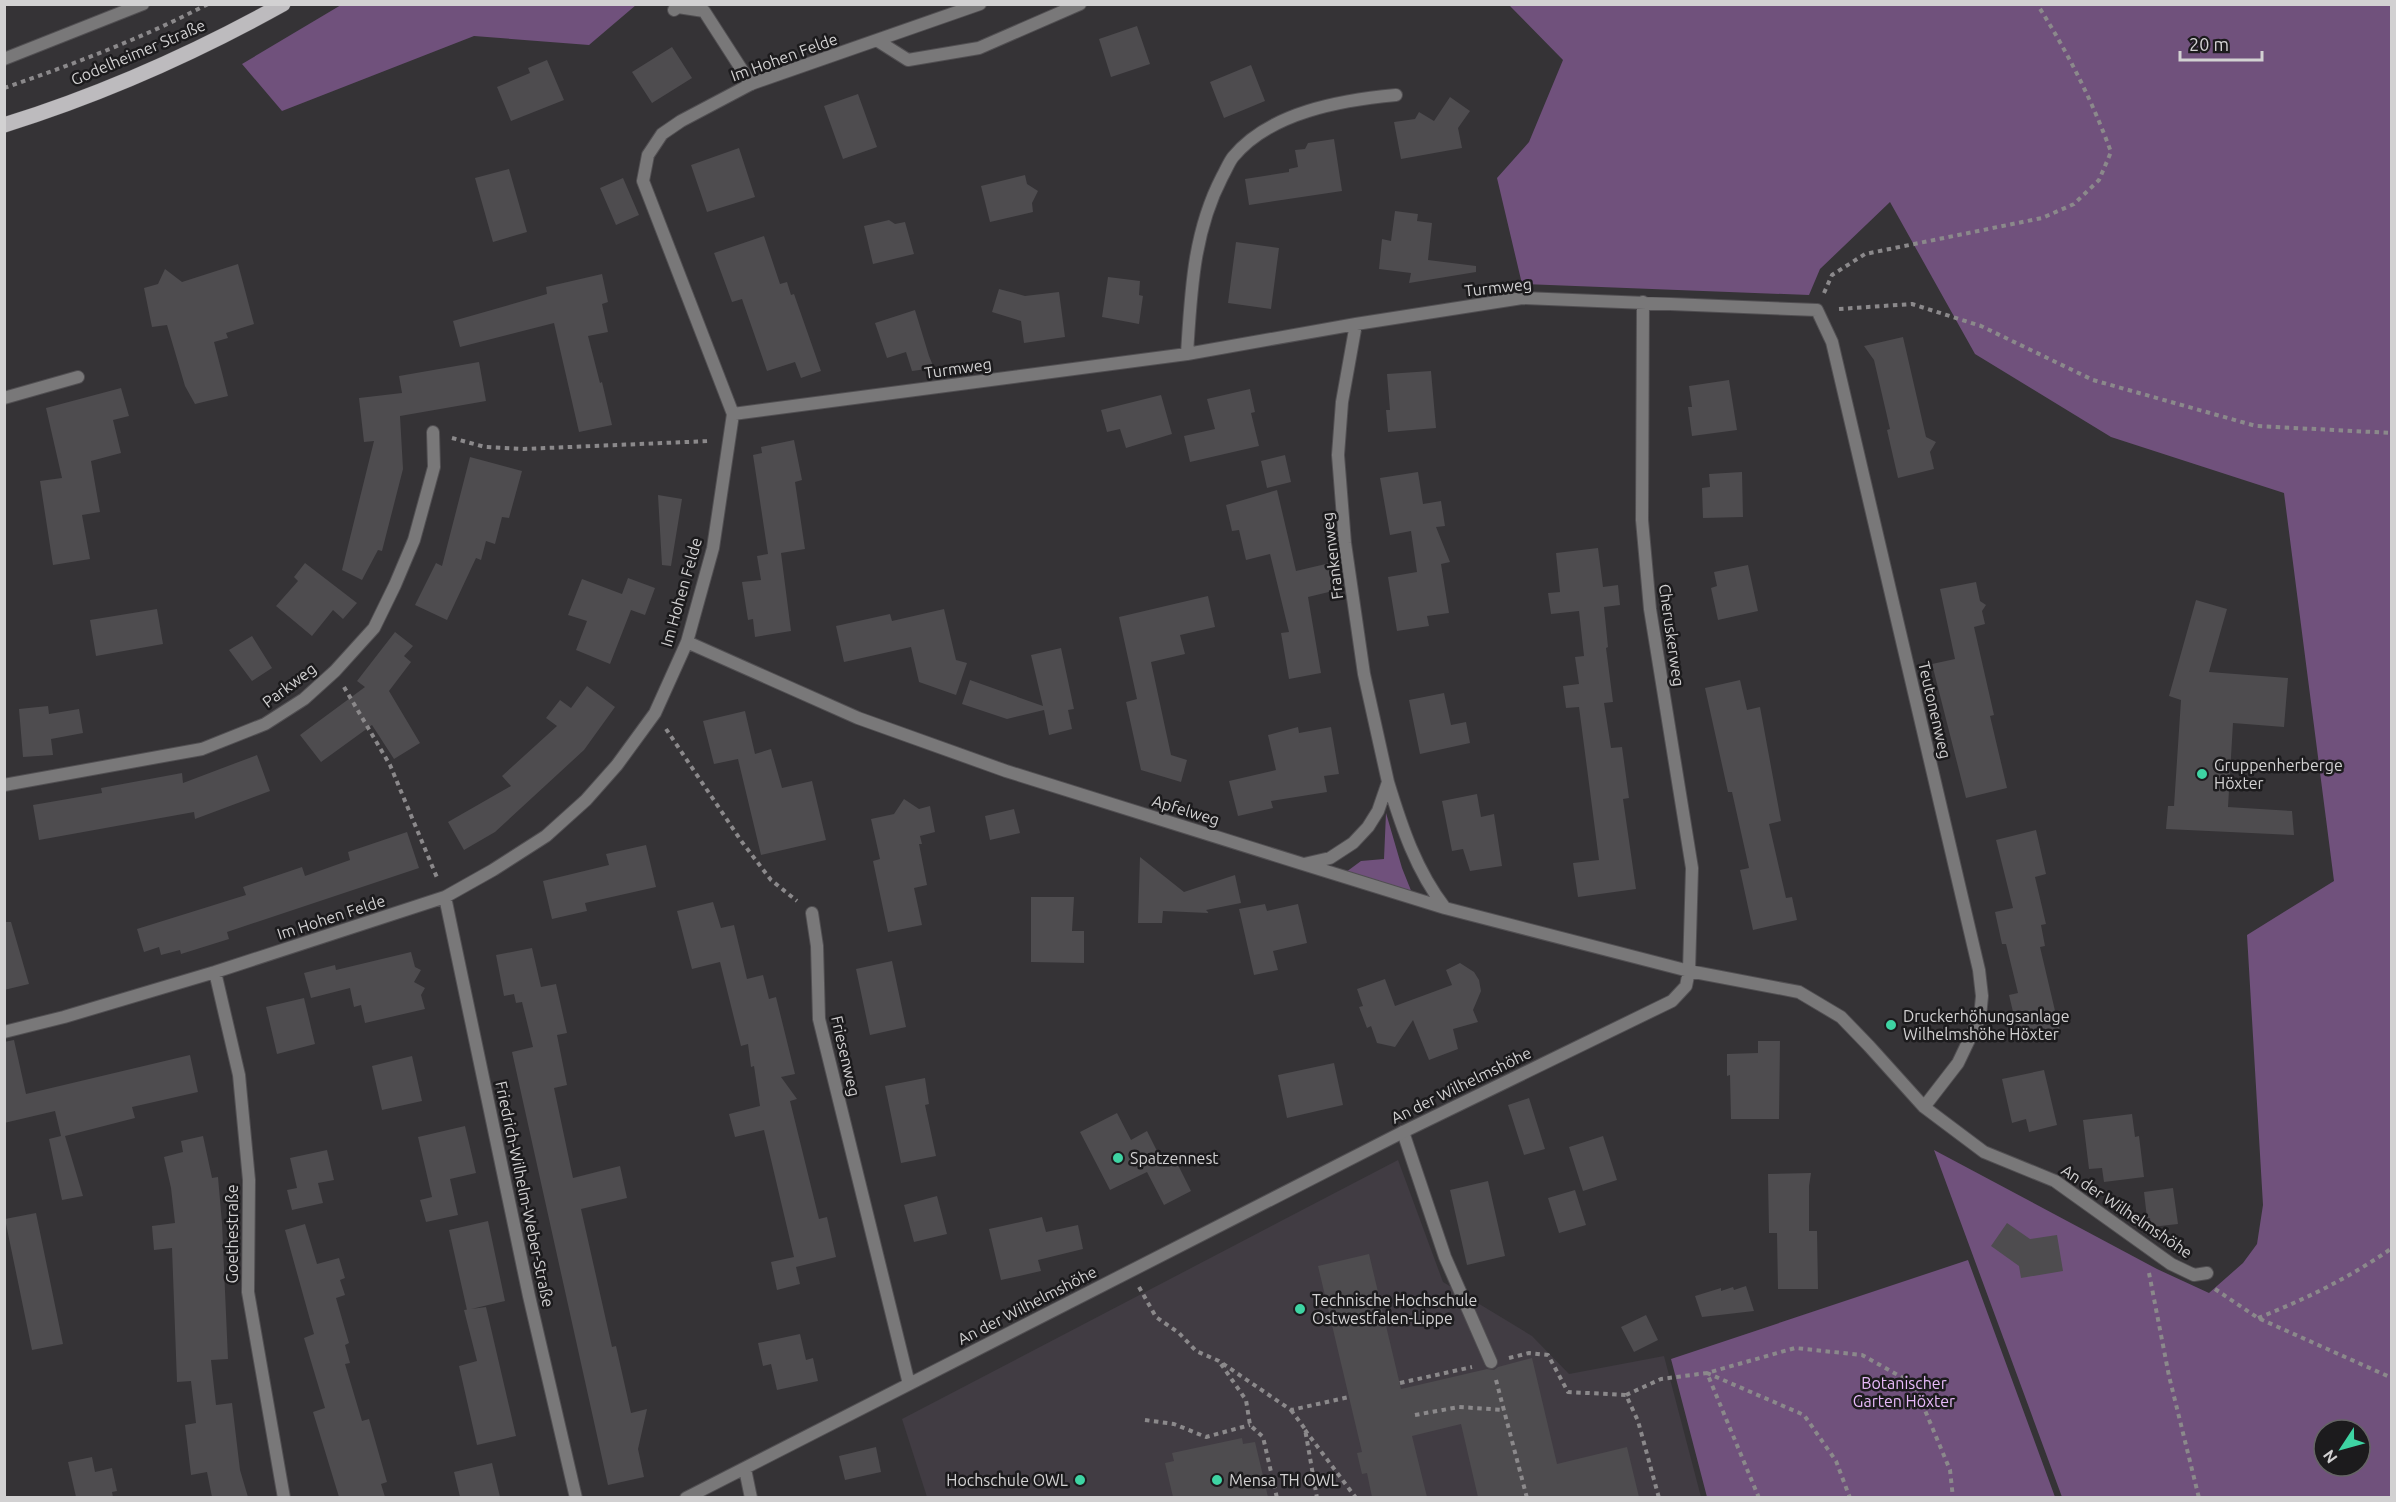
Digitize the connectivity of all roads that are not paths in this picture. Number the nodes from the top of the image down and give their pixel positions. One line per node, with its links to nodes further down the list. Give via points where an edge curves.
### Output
1 (143, 4): 7 (street)
2 (283, 4): 10 (main road, Godelheimer Straße, via 160,66)
3 (980, 4): 6 (street, Im Hohen Felde)
4 (1080, 4): 6 (street, via 979,48 908,60)
5 (674, 10): 8 (street, via 704,10)
6 (878, 41): 8 (street, Im Hohen Felde)
7 (4, 58)
8 (750, 84): 17 (street, Im Hohen Felde, via 662,134 648,155 643,182)
9 (1396, 95): 14 (street, via 1340,101 1295,116 1261,133 1233,157 1208,203 1194,263)
10 (4, 125)
11 (1643, 303): 12 (street, Turmweg); 13 (street, Turmweg, via 1522,298); 26 (street, Cheruskerweg, via 1642,520 1650,609 1692,868)
12 (1817, 310): 29 (street, Teutonenweg, via 1832,342 1979,970 1980,1017 1958,1063)
13 (1356, 324): 14 (street, Turmweg); 20 (street, Frankenweg, via 1342,402 1338,455 1345,543 1364,674)
14 (1187, 354): 17 (street, Turmweg)
15 (78, 377): 16 (street)
16 (4, 398)
17 (733, 414): 19 (street, Im Hohen Felde, via 713,548)
18 (433, 432): 21 (street, Parkweg, via 434,467 414,540 395,585 374,628 303,699 265,724 202,749)
19 (687, 642): 22 (street, Apfelweg, via 858,718 1006,771); 23 (street, Im Hohen Felde, via 655,713 586,800 546,836)
20 (1388, 782): 22 (street, via 1378,811 1353,843 1330,858); 24 (street, Frankenweg, via 1418,867)
21 (4, 785)
22 (1303, 864): 24 (street, Apfelweg)
23 (445, 897): 27 (street, Im Hohen Felde); 36 (street, Friedrich-Wilhelm-Weber-Straße, via 529,1296)
24 (1445, 908): 26 (street, Apfelweg)
25 (812, 913): 33 (street, Friesenweg, via 819,1019)
26 (1689, 971): 29 (street, An der Wilhelmshöhe, via 1799,992 1841,1017); 30 (street, An der Wilhelmshöhe, via 1686,986 1672,1001)
27 (215, 972): 28 (street, Im Hohen Felde); 35 (street, Goethestraße, via 239,1075 249,1180 248,1292)
28 (4, 1032)
29 (1924, 1107): 31 (street, An der Wilhelmshöhe, via 1984,1152 2055,1181 2171,1264)
30 (1403, 1132): 32 (street, via 1445,1257); 33 (street, An der Wilhelmshöhe)
31 (2200, 1274)
32 (1491, 1362)
33 (909, 1384): 34 (street, An der Wilhelmshöhe)
34 (745, 1469): 37 (street, An der Wilhelmshöhe); 38 (street)
35 (284, 1497)
36 (576, 1497)
37 (686, 1497)
38 (751, 1497)

